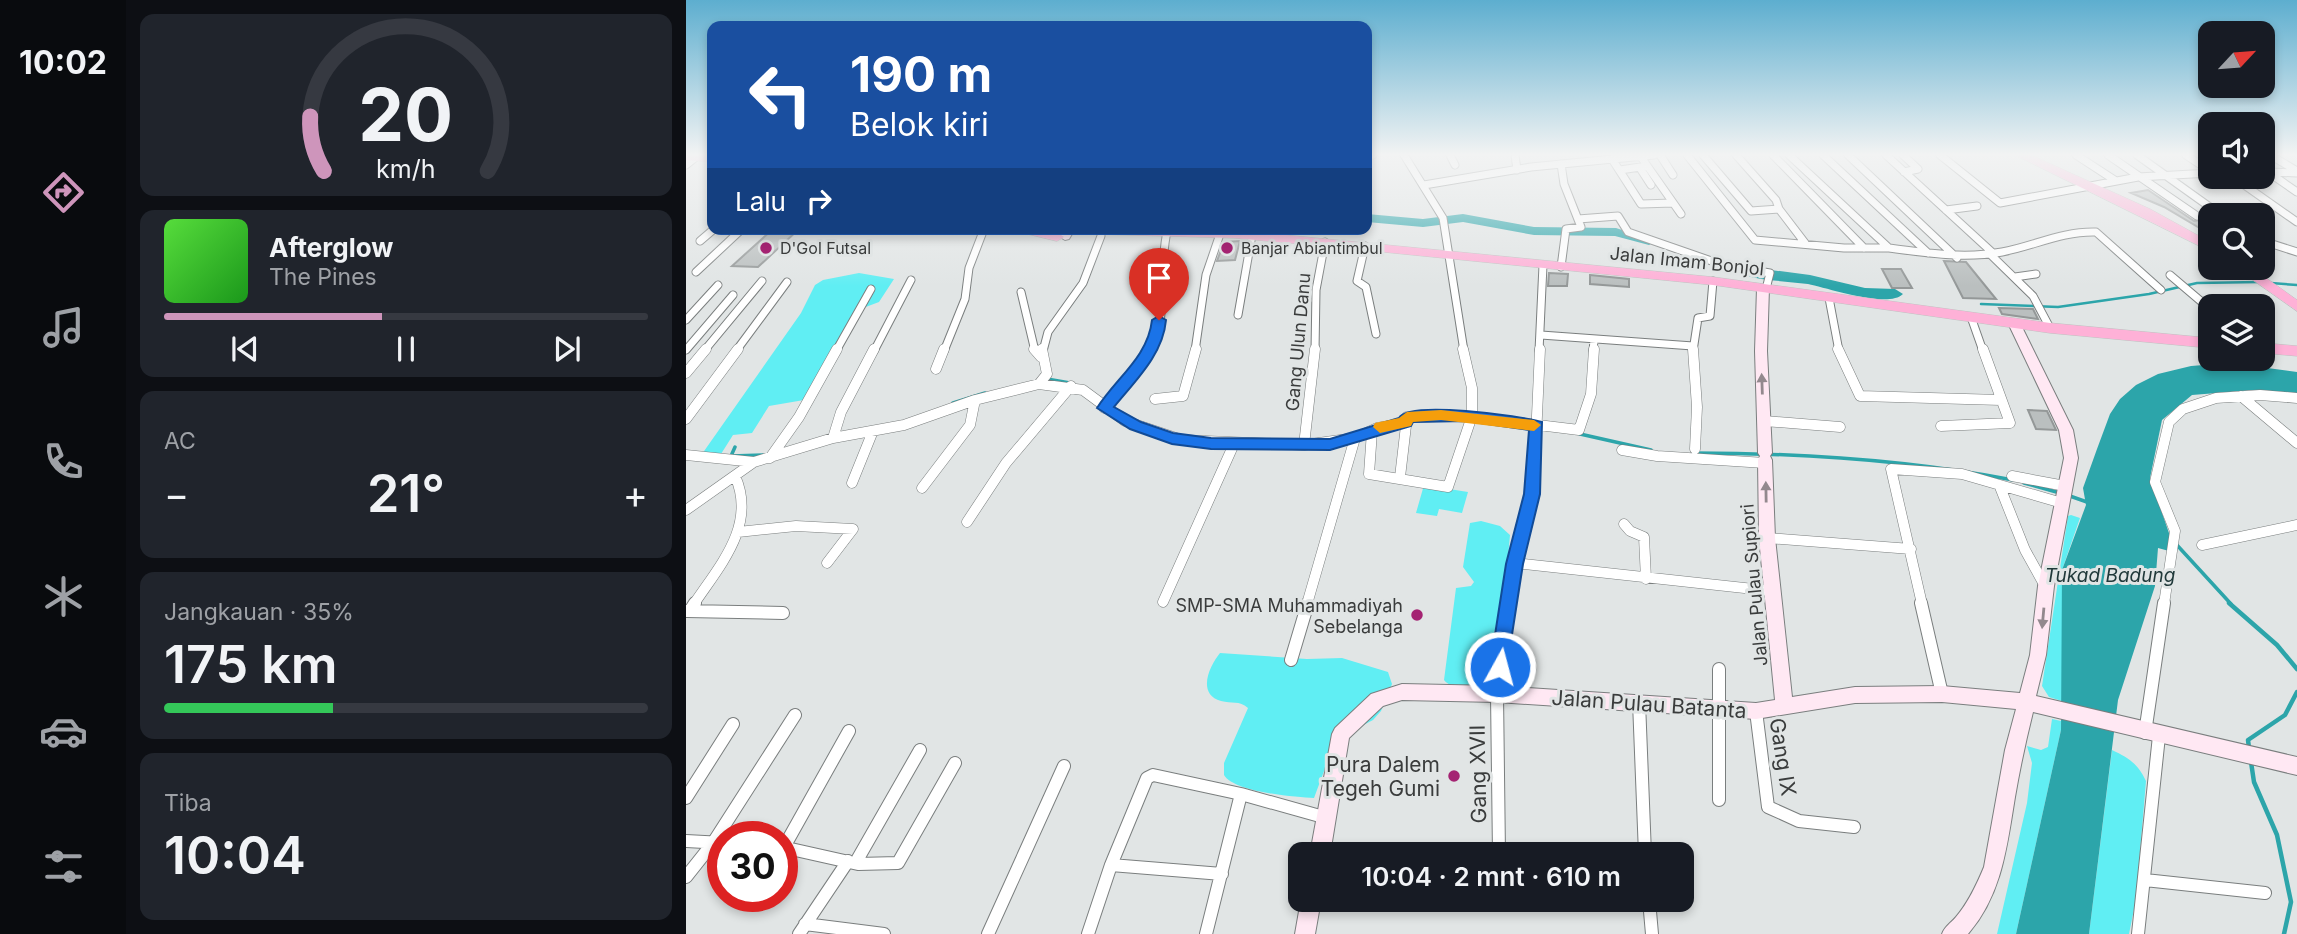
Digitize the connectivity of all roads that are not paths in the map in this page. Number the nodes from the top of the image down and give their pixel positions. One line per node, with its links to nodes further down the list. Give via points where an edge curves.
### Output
1 (1432, 199): 46 (street, via 1444,221)
2 (1570, 199): 24 (street)
3 (1638, 199): 18 (street, via 1641,204)
4 (1669, 199): 18 (street)
5 (1721, 199): 38 (street, via 1751,237)
6 (1740, 199): 20 (street, via 1751,211)
7 (1775, 199): 20 (street)
8 (1816, 199): 41 (street)
9 (1836, 199): 42 (street)
10 (1870, 199): 44 (street)
11 (1894, 199): 47 (street)
12 (1933, 199): 21 (street)
13 (1994, 199): 14 (street, via 2000,203)
14 (2023, 199)
15 (2115, 199): 36 (highway)
16 (2171, 199): 23 (street)
17 (2264, 199): 25 (street)
18 (1673, 203): 22 (street)
19 (1977, 206): 21 (street)
20 (1779, 209): 38 (street)
21 (1946, 210): 45 (street)
22 (1681, 214)
23 (2197, 216)
24 (1578, 219): 49 (street, via 1580,228 1565,230); 59 (street, via 1618,216 1628,232)
25 (2297, 222)
26 (708, 235): 35 (street)
27 (736, 235): 50 (street)
28 (982, 235): 82 (street, via 969,268 965,299)
29 (1093, 235): 34 (highway, Jalan Imam Bonjol)
30 (1116, 235): 34 (highway, Jalan Imam Bonjol)
31 (1163, 235): 91 (street, via 1158,334 1138,370)
32 (1220, 235): 88 (street, via 1206,275 1197,345 1183,396)
33 (1252, 235): 37 (highway, Jalan Imam Bonjol); 68 (street)
34 (1101, 236): 81 (street, via 1074,299 1045,335)
35 (701, 241)
36 (2198, 241)
37 (1325, 243): 40 (highway, Jalan Imam Bonjol); 103 (street, Gang Ulun Danu, via 1316,290 1315,370)
38 (1805, 243): 41 (street)
39 (2275, 245): 43 (street)
40 (1365, 246): 46 (highway, Jalan Imam Bonjol); 73 (street, via 1357,280 1366,287)
41 (1864, 248): 42 (street)
42 (1889, 248): 44 (street)
43 (2297, 251)
44 (1928, 253): 47 (street)
45 (1992, 254): 47 (street); 53 (street); 62 (street, via 2059,233 2096,232)
46 (1450, 255): 48 (highway, Jalan Imam Bonjol); 92 (street, via 1457,320 1472,388)
47 (1957, 258)
48 (1542, 265): 49 (highway, Jalan Imam Bonjol); 74 (street, Gang XVII)
49 (1561, 267): 57 (highway, Jalan Imam Bonjol)
50 (696, 272)
51 (2036, 274): 53 (street)
52 (2170, 275): 66 (street)
53 (2015, 277): 72 (street, via 2039,305)
54 (2261, 280): 67 (highway)
55 (762, 281): 83 (street)
56 (912, 281): 101 (street, via 841,412)
57 (1713, 281): 59 (highway, Jalan Imam Bonjol); 77 (street, via 1710,316 1698,318)
58 (787, 282): 93 (street)
59 (1767, 282): 65 (highway, Jalan Imam Bonjol); 95 (street, Jalan Pulau Supiori, one-way to 59, via 1761,351)
60 (719, 285): 70 (street)
61 (871, 289): 109 (street)
62 (2161, 290)
63 (1021, 292): 81 (street, via 1032,347)
64 (733, 295): 79 (street)
65 (1829, 298): 69 (highway, Jalan Imam Bonjol); 90 (street, via 1836,344 1857,393 1863,397)
66 (2198, 298)
67 (2297, 307)
68 (1238, 315)
69 (1971, 317): 71 (highway, Jalan Imam Bonjol); 90 (street)
70 (686, 320)
71 (2014, 323): 72 (highway, Jalan Imam Bonjol); 118 (street, via 2069,438 2071,458)
72 (2050, 328): 76 (highway, Jalan Imam Bonjol)
73 (1376, 334)
74 (1541, 335): 75 (street); 98 (street, Gang XVII)
75 (1594, 340): 77 (street); 98 (street, via 1591,394 1579,430)
76 (2198, 342)
77 (1693, 346): 106 (street)
78 (2275, 349): 80 (highway)
79 (686, 350)
80 (2297, 351)
81 (1041, 357): 84 (street)
82 (936, 369)
83 (686, 373)
84 (1042, 380): 85 (street); 89 (street)
85 (1070, 386): 91 (street); 120 (street, via 1006,463)
86 (2241, 396): 87 (street); 104 (street); 147 (street, via 2201,401 2169,422 2155,481 2174,537)
87 (2297, 398)
88 (1155, 399)
89 (975, 400): 99 (street); 117 (street, via 970,425)
90 (2001, 400): 96 (street, via 2009,424)
91 (1107, 405): 105 (street, via 1135,426 1172,438)
92 (1472, 418): 94 (street); 98 (street); 114 (street, via 1451,484 1446,487)
93 (686, 419)
94 (1405, 420): 100 (street); 114 (street)
95 (1764, 421): 97 (street); 110 (street, Jalan Pulau Supiori)
96 (1941, 426)
97 (1840, 427)
98 (1536, 428): 128 (street, Gang XVII, via 1532,494)
99 (873, 431): 101 (street); 115 (street)
100 (1372, 431): 102 (street); 114 (street, via 1369,474)
101 (833, 438): 109 (street)
102 (1355, 438): 103 (street); 135 (street)
103 (1305, 441): 105 (street)
104 (2297, 443)
105 (1234, 444): 132 (street)
106 (1695, 449)
107 (1622, 450): 110 (street, via 1651,456)
108 (686, 456): 111 (street)
109 (770, 458): 111 (street)
110 (1765, 459): 124 (street, Jalan Pulau Supiori, one-way to 110)
111 (754, 461): 113 (street)
112 (2012, 476): 118 (street)
113 (735, 477): 119 (street); 123 (street, via 744,514)
114 (1400, 477)
115 (852, 483)
116 (2000, 487): 118 (street); 126 (street, via 1959,474 1891,469); 130 (street, via 2022,543)
117 (922, 488)
118 (2064, 493): 130 (street)
119 (686, 510)
120 (967, 522)
121 (1624, 524): 129 (street, via 1644,537)
122 (2297, 525): 125 (street)
123 (738, 532): 127 (street, via 796,526 853,529); 133 (street)
124 (1767, 538): 126 (street); 131 (street, Jalan Pulau Supiori)
125 (2202, 545)
126 (1911, 549): 138 (street)
127 (827, 563)
128 (1514, 564): 129 (street); 137 (street, Gang XVII)
129 (1646, 579): 131 (street)
130 (2046, 586): 140 (street, one-way to 140, via 2040,648)
131 (1772, 591): 141 (street, Jalan Pulau Supiori)
132 (1163, 602)
133 (688, 611): 134 (street)
134 (783, 613)
135 (1291, 660)
136 (1719, 669): 142 (street)
137 (1497, 694): 139 (street, Jalan Pulau Batanta); 155 (street, Jalan Pulau Batanta, via 1402,691 1377,700 1341,734); 162 (street, Gang XVII)
138 (1942, 694): 140 (street, Jalan Pulau Batanta); 141 (street, Jalan Pulau Batanta, via 1855,695)
139 (1639, 702): 142 (street, Jalan Pulau Batanta); 163 (street)
140 (2026, 702): 147 (street, Jalan Pulau Batanta); 181 (street, via 1994,867 1985,891)
141 (1784, 707): 143 (street, Jalan Pulau Batanta)
142 (1720, 710): 143 (street, Jalan Pulau Batanta); 154 (street)
143 (1756, 711): 158 (street, Gang IX, via 1768,807 1799,821)
144 (795, 715): 156 (street)
145 (733, 724): 153 (street)
146 (849, 731): 157 (street)
147 (2152, 734): 150 (street); 170 (street)
148 (920, 750): 166 (street)
149 (955, 763): 166 (street, via 898,863)
150 (2289, 764)
151 (1064, 766): 176 (street)
152 (1241, 794): 155 (street); 167 (street, via 1153,775 1147,778); 168 (street)
153 (686, 799)
154 (1719, 800)
155 (1327, 818): 161 (street, Jalan Pulau Batanta)
156 (731, 821)
157 (798, 821)
158 (1854, 827)
159 (686, 841): 160 (street)
160 (707, 842)
161 (1322, 842)
162 (1499, 842)
163 (1645, 842)
164 (798, 850): 166 (street)
165 (707, 855): 169 (street)
166 (852, 862): 174 (street)
167 (1111, 865): 168 (street); 177 (street)
168 (1222, 874): 178 (street)
169 (686, 877)
170 (2145, 880): 171 (street); 182 (street)
171 (2266, 894)
172 (1309, 912): 179 (street)
173 (1650, 912): 180 (street)
174 (802, 929): 175 (street)
175 (884, 934)
176 (988, 934)
177 (1088, 934)
178 (1206, 934)
179 (1305, 934)
180 (1652, 934)
181 (1952, 934)
182 (2138, 934)

